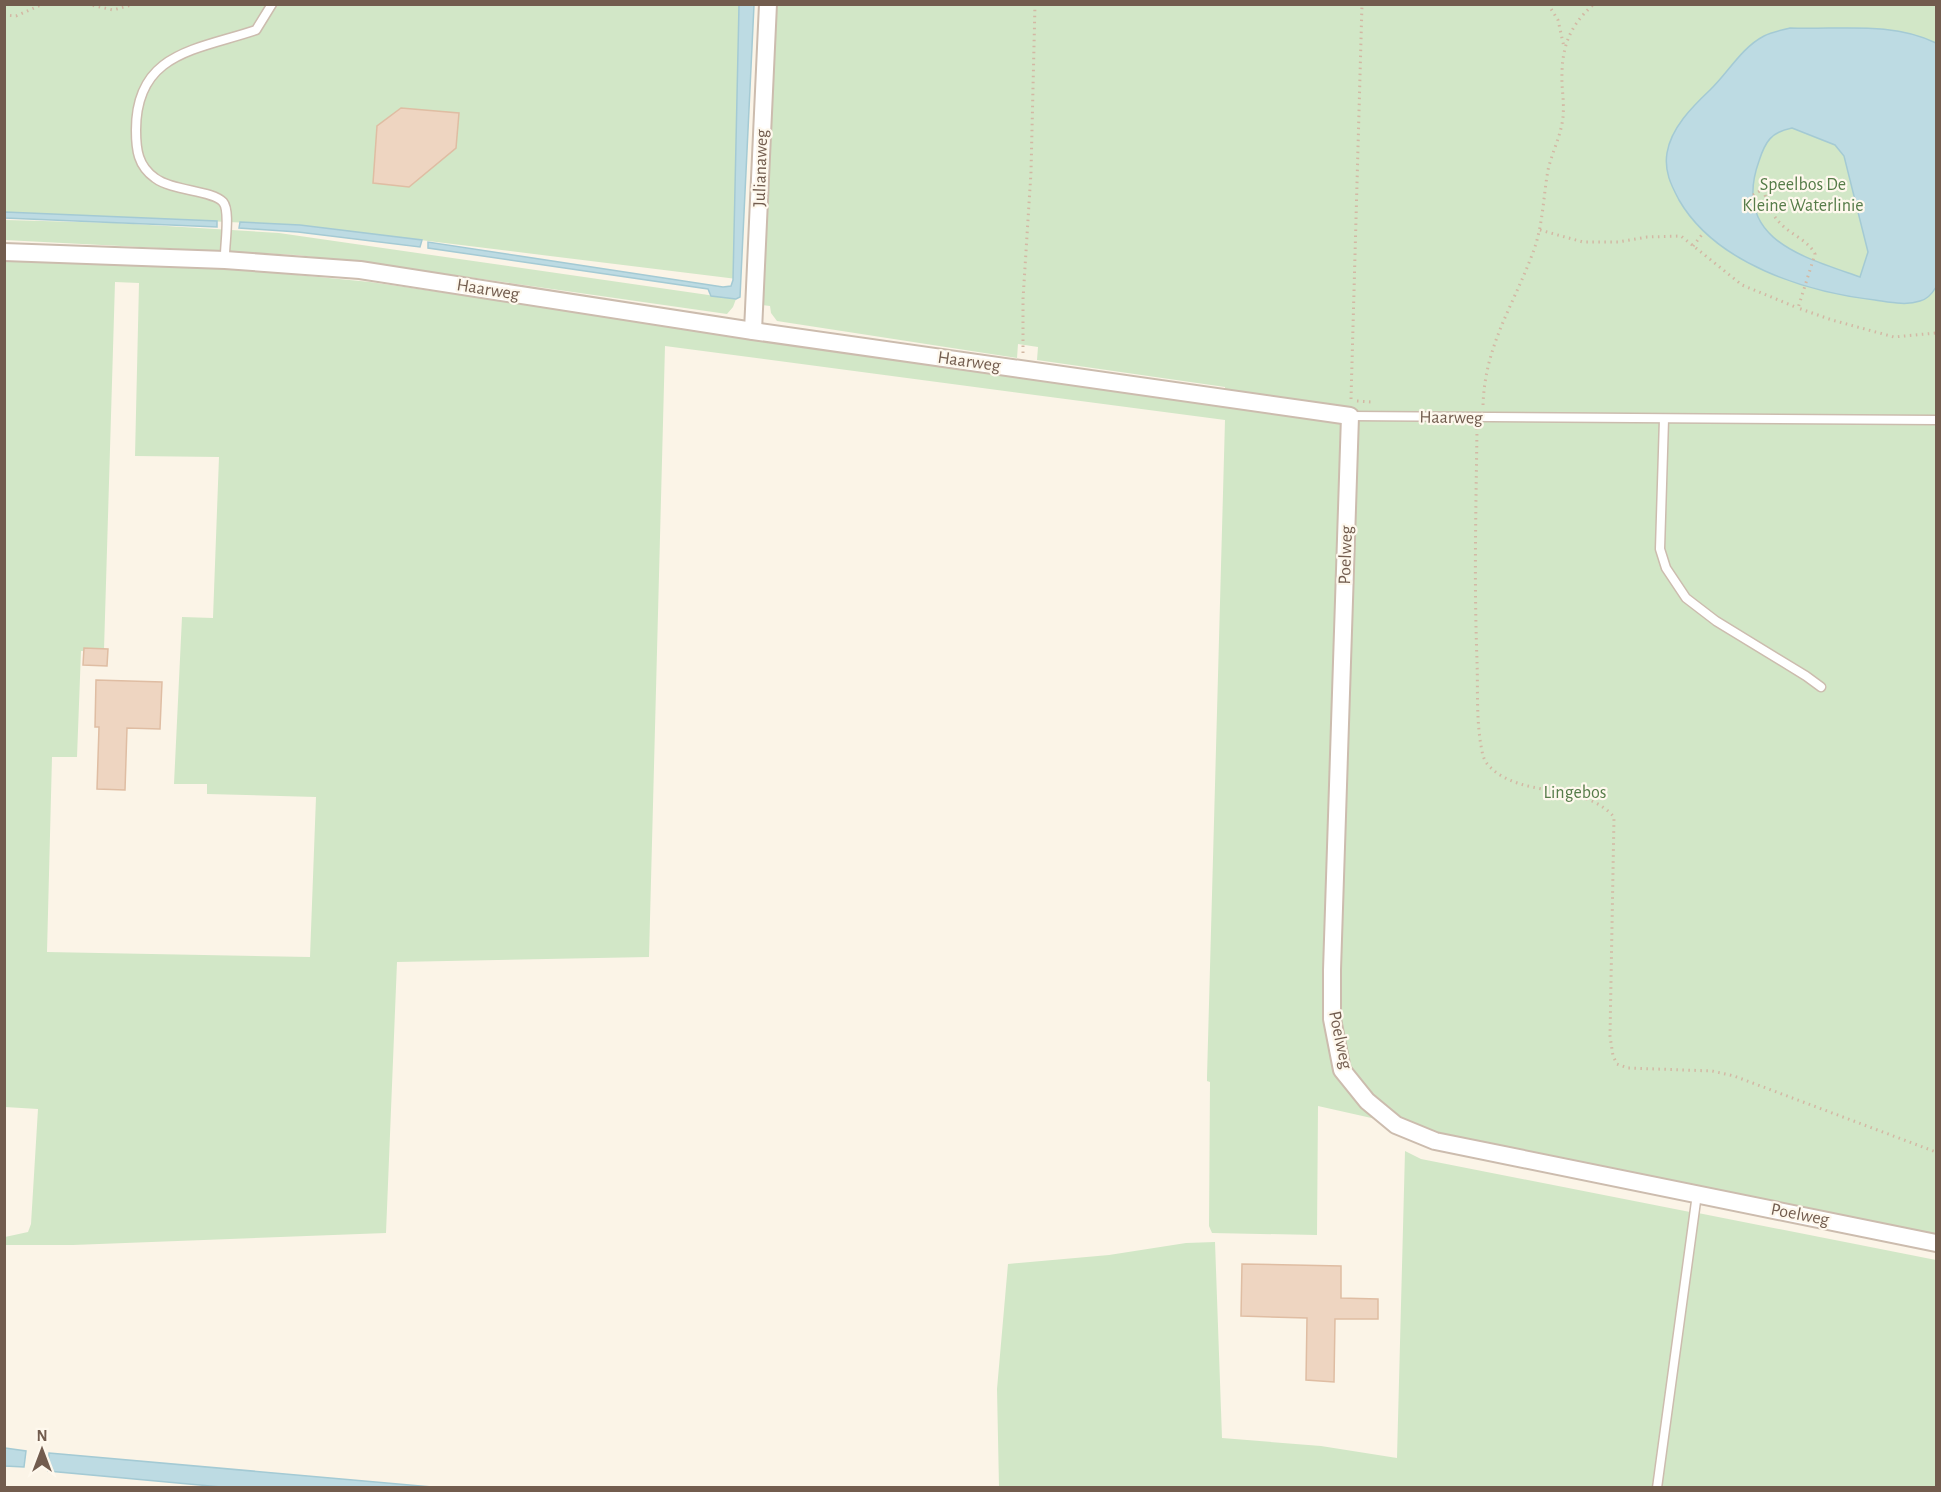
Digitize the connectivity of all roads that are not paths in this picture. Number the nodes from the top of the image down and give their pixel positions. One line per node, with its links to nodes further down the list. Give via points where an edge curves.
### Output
1 (272, 4): 4 (lane, via 256,30 181,54 154,72 136,107 136,148 143,169 156,180 214,196 224,203)
2 (768, 4): 5 (street, Julianaweg)
3 (4, 252): 4 (street, Haarweg)
4 (225, 260): 5 (street, Haarweg, via 360,270)
5 (753, 331): 6 (street, Haarweg)
6 (1350, 416): 7 (lane, Haarweg); 10 (street, Poelweg, via 1332,970 1332,1018 1342,1070 1367,1101 1396,1125 1435,1141)
7 (1664, 419): 8 (lane, Haarweg); 9 (lane, via 1660,549 1666,568 1686,598)
8 (1936, 420)
9 (1821, 687)
10 (1697, 1194): 11 (street, Poelweg); 12 (lane)
11 (1936, 1243)
12 (1657, 1488)

